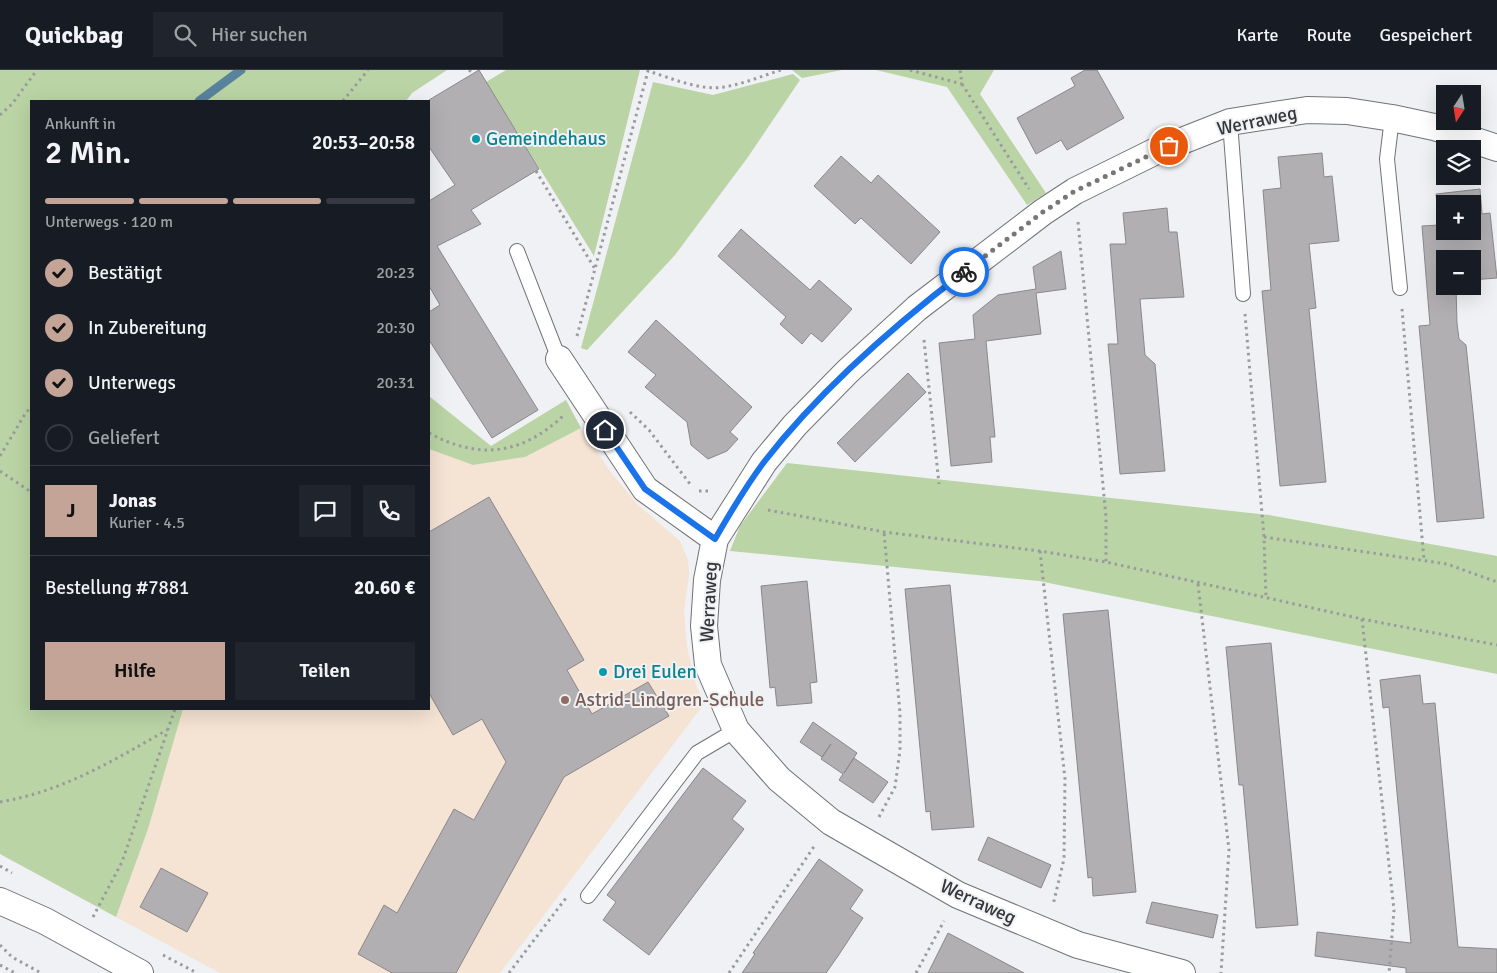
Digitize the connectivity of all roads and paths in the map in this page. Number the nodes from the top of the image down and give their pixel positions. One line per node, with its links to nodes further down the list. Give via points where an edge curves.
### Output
1 (37, 70): 10 (path)
2 (368, 70): 9 (path)
3 (469, 70): 7 (path)
4 (781, 70): 18 (path, via 735,85 713,88 648,71)
5 (910, 70): 8 (path)
6 (960, 70): 8 (path)
7 (473, 73)
8 (962, 84): 16 (path)
9 (344, 100)
10 (0, 115)
11 (1392, 118): 12 (street, Werraweg, via 1348,111 1307,110); 13 (street, Werraweg, via 1434,127); 19 (lane, via 1387,159)
12 (1230, 122): 15 (street, Werraweg, via 1154,152); 20 (lane)
13 (1497, 148)
14 (536, 171): 18 (path)
15 (1075, 191): 16 (street, Werraweg); 37 (path, via 1106,517)
16 (1043, 212): 21 (street, Werraweg)
17 (518, 251): 22 (lane)
18 (596, 270): 22 (path)
19 (1400, 288): 36 (path)
20 (1243, 294): 33 (path)
21 (917, 308): 29 (path, via 923,331); 31 (street, Werraweg, via 795,425)
22 (567, 351): 23 (street)
23 (585, 401): 26 (path, via 539,436 504,449 474,450); 34 (street, via 645,489)
24 (624, 405): 31 (path, via 649,430 692,487 703,492 723,493)
25 (30, 409): 27 (path)
26 (430, 434)
27 (0, 456)
28 (0, 471): 30 (path)
29 (939, 484)
30 (30, 491)
31 (735, 504): 32 (path); 34 (street, Werraweg)
32 (884, 532): 35 (path); 48 (path, via 900,713 900,758 895,787)
33 (1264, 537): 36 (path); 40 (path)
34 (715, 539): 45 (street, Werraweg, via 707,580 704,626 708,666)
35 (1040, 551): 37 (path); 53 (path, via 1065,779 1064,859)
36 (1424, 560): 38 (path, via 1447,564)
37 (1106, 562): 39 (path)
38 (1497, 582)
39 (1198, 584): 40 (path); 62 (path, via 1229,850)
40 (1266, 599): 41 (path)
41 (1362, 619): 42 (path); 63 (path, via 1394,910)
42 (1497, 645)
43 (175, 710): 44 (path)
44 (168, 730): 46 (path, via 62,786); 52 (path, via 122,862)
45 (736, 730): 47 (street, Werraweg, via 779,778); 50 (lane, via 697,753)
46 (0, 802)
47 (831, 822): 48 (street, Werraweg); 59 (path)
48 (865, 844): 49 (street, Werraweg)
49 (958, 895): 53 (street, Werraweg); 60 (path)
50 (588, 896)
51 (0, 901): 58 (street, via 45,921)
52 (92, 920)
53 (1046, 932): 61 (street, Werraweg, via 1087,947)
54 (0, 945): 57 (path, via 12,957)
55 (0, 965): 56 (path)
56 (15, 973)
57 (42, 973)
58 (140, 973)
59 (729, 973)
60 (916, 973)
61 (1182, 973)
62 (1221, 973)
63 (1388, 973)

